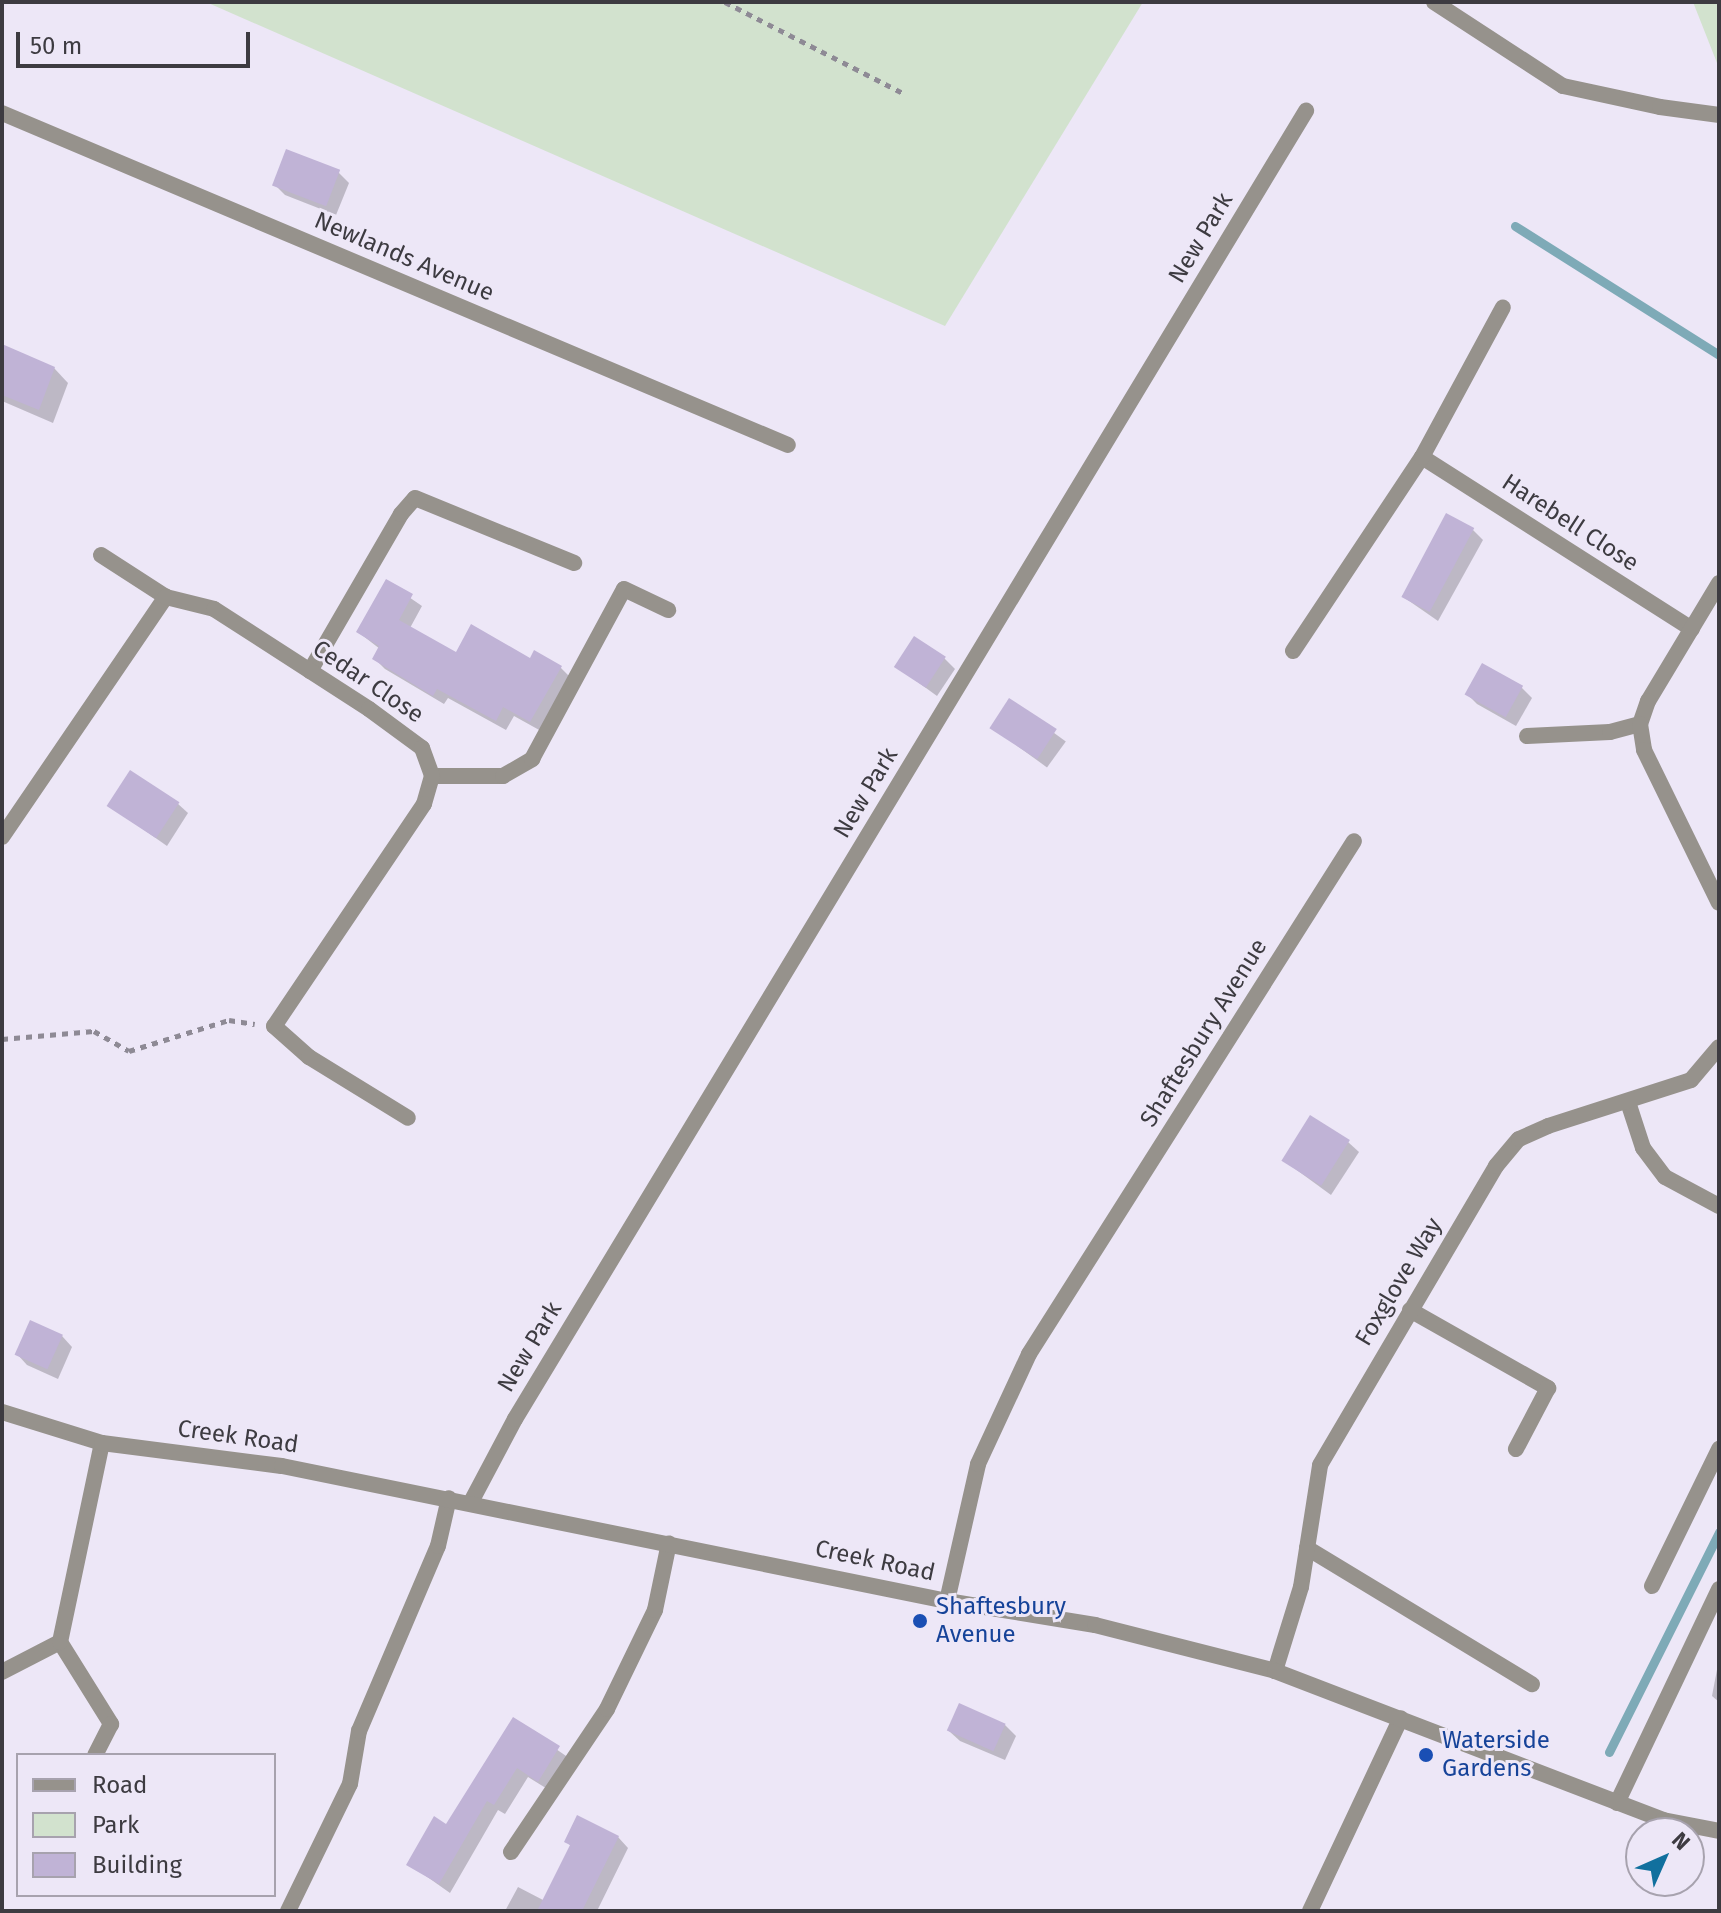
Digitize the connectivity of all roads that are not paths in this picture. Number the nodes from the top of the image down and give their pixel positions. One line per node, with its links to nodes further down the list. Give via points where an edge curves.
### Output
1 (1434, 2): 4 (street, via 1563,86)
2 (1306, 111): 32 (street, New Park, via 515,1419)
3 (2, 113): 6 (street, Newlands Avenue)
4 (1719, 115)
5 (1503, 307): 7 (street)
6 (788, 445)
7 (1422, 457): 13 (street, Harebell Close); 14 (street)
8 (101, 555): 11 (street, Cedar Close)
9 (574, 563): 15 (street, via 415,498)
10 (1719, 583): 13 (street)
11 (166, 597): 15 (street, Cedar Close, via 214,609); 19 (street)
12 (668, 610): 18 (street, via 624,589 532,759 503,776)
13 (1692, 629): 16 (street, via 1648,701)
14 (1293, 651)
15 (310, 671): 18 (street, Cedar Close, via 422,748)
16 (1640, 724): 17 (street, via 1610,732); 21 (street, via 1644,750)
17 (1527, 736)
18 (432, 776): 24 (street, via 424,804 274,1026 309,1057)
19 (3, 834)
20 (1354, 841): 37 (street, Shaftesbury Avenue, via 1029,1354 978,1464)
21 (1719, 903)
22 (1719, 1047): 23 (street, Foxglove Way, via 1691,1080)
23 (1628, 1102): 25 (street, via 1643,1148 1665,1177); 26 (street, Foxglove Way, via 1519,1139 1496,1166)
24 (408, 1118)
25 (1719, 1206)
26 (1410, 1310): 29 (street, via 1548,1388); 34 (street, Foxglove Way, via 1320,1465)
27 (2, 1412): 28 (street, Creek Road)
28 (102, 1443): 31 (street, Creek Road, via 282,1466); 38 (street)
29 (1516, 1449)
30 (1719, 1449): 35 (street)
31 (449, 1498): 32 (street, Creek Road); 47 (street, via 438,1546 359,1731 350,1784)
32 (471, 1502): 33 (street, Creek Road)
33 (669, 1543): 37 (street, Creek Road); 46 (street, via 655,1610 607,1709)
34 (1307, 1548): 39 (street, Foxglove Way, via 1301,1587); 41 (street)
35 (1652, 1586)
36 (1719, 1589): 44 (street)
37 (947, 1601): 39 (street, Creek Road, via 1095,1625)
38 (60, 1642): 40 (street); 43 (street, via 111,1724)
39 (1275, 1671): 42 (street, Creek Road)
40 (2, 1672)
41 (1532, 1684)
42 (1401, 1718): 44 (street, Creek Road); 48 (street)
43 (96, 1753)
44 (1617, 1803): 45 (street, Creek Road, via 1663,1820)
45 (1719, 1831)
46 (511, 1852)
47 (288, 1911)
48 (1310, 1911)

